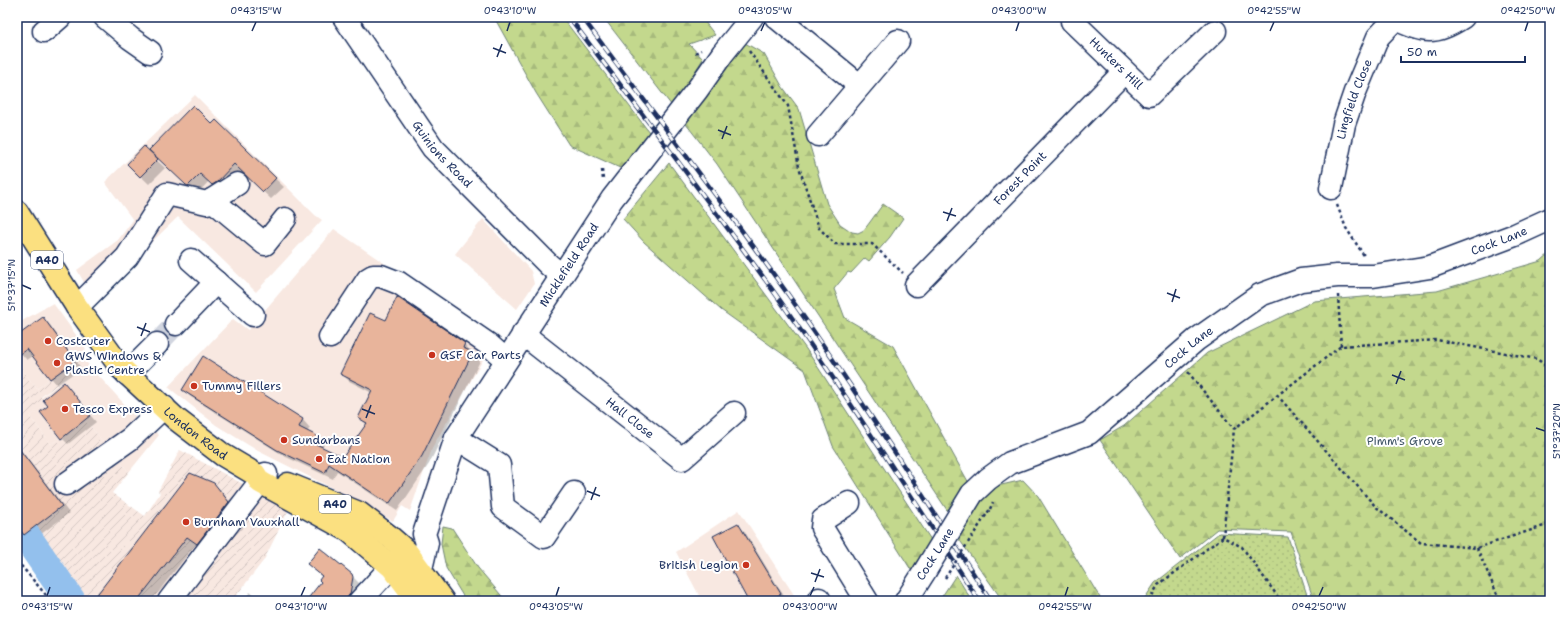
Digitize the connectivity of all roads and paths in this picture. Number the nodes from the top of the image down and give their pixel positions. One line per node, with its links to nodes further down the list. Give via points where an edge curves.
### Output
1 (105, 17): 11 (street)
2 (344, 17): 22 (street, Guinions Road, via 433,148)
3 (752, 17): 9 (street, Micklefield Road)
4 (776, 17): 13 (street)
5 (1072, 17): 12 (street, Hunters Hill, via 1072,21)
6 (1463, 17): 7 (street, Lingfield Close, via 1445,27 1429,31)
7 (1396, 18): 16 (street, Lingfield Close, via 1378,37 1358,85 1344,124)
8 (1215, 31): 12 (street, Hunters Hill, via 1150,95)
9 (736, 38): 22 (street, Micklefield Road, via 612,199); 26 (path, via 747,49 788,106 799,167 819,228 835,244 872,244)
10 (898, 41): 13 (street)
11 (150, 52)
12 (1124, 72): 26 (street, Forest Point)
13 (859, 86): 14 (street)
14 (818, 135)
15 (236, 184): 17 (street)
16 (1331, 188): 24 (path, via 1346,228 1367,259)
17 (212, 200): 19 (street, via 265,244); 27 (street, via 207,203 167,194 128,257)
18 (17, 212): 27 (main road, London Road / A40)
19 (285, 218)
20 (1550, 219): 24 (street, Cock Lane, via 1430,267)
21 (191, 260): 25 (street)
22 (562, 275): 30 (street, Micklefield Road)
23 (1337, 276): 24 (street, Cock Lane); 33 (path); 34 (street, Cock Lane, via 1301,280 1260,295 1196,340)
24 (1374, 276)
25 (216, 282): 28 (street); 29 (street)
26 (916, 285)
27 (78, 308): 37 (main road, London Road / A40)
28 (253, 315)
29 (176, 324)
30 (523, 334): 35 (street, Micklefield Road); 40 (street, Hall Close, via 682,459)
31 (330, 337): 35 (street, via 368,278 382,276 399,283 488,344)
32 (157, 344): 37 (street)
33 (1341, 346): 36 (path, via 1437,340 1536,359); 38 (path)
34 (1177, 357): 41 (path); 55 (street, Cock Lane, bridge, via 1089,433 1010,463 988,479 972,494)
35 (506, 360): 42 (street, Micklefield Road)
36 (1550, 369)
37 (128, 374): 39 (main road, London Road / A40)
38 (1277, 395): 41 (path); 51 (path, via 1375,506 1421,543)
39 (164, 407): 43 (main road, London Road / A40, via 223,455); 44 (street, via 130,440)
40 (734, 413)
41 (1234, 429): 50 (path)
42 (456, 438): 45 (street, via 499,465 503,507 544,537); 49 (street, Micklefield Road)
43 (260, 477): 52 (main road, London Road / A40, via 359,514); 54 (main road, London Road / A40, via 348,530); 58 (street)
44 (66, 484)
45 (574, 493)
46 (849, 503): 62 (street, via 824,520 822,528)
47 (990, 509): 55 (path, bridge)
48 (1550, 524): 51 (path)
49 (424, 534): 52 (street, via 415,538); 56 (street, Micklefield Road, via 427,543)
50 (1223, 537): 64 (path, via 1158,584); 65 (path, via 1242,547)
51 (1477, 548): 66 (path)
52 (406, 551): 54 (street); 56 (main road, London Road / A40)
53 (17, 561): 57 (path)
54 (392, 567): 56 (main road, London Road / A40); 59 (street)
55 (935, 574): 63 (street, Cock Lane)
56 (415, 585): 60 (street); 61 (main road, London Road / A40)
57 (51, 601)
58 (169, 601)
59 (360, 601)
60 (392, 601)
61 (443, 601)
62 (867, 601)
63 (906, 601)
64 (1149, 601)
65 (1281, 601)
66 (1500, 601)

